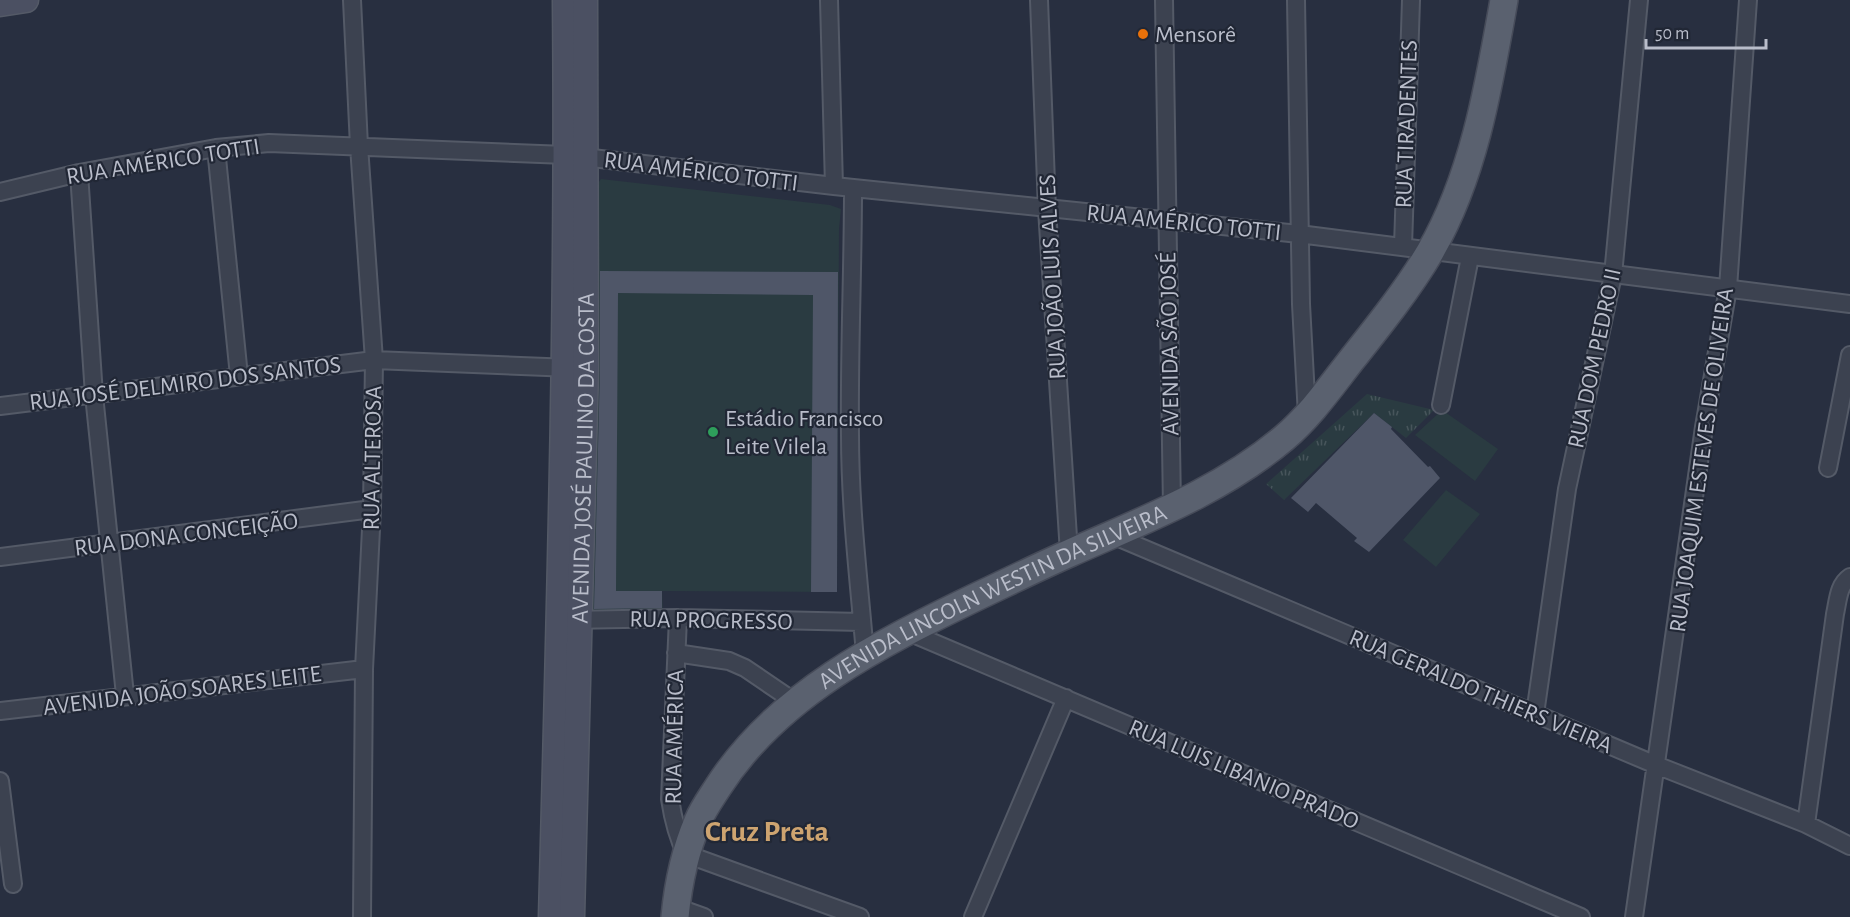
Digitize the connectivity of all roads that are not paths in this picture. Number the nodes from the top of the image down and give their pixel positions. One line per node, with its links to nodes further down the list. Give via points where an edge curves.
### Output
1 (26, 0): 13 (main road)
2 (352, 0): 14 (street, RUA ALTEROSA)
3 (565, 0): 16 (main road, AVENIDA JOSÉ PAULINO DA COSTA)
4 (585, 0): 16 (main road, AVENIDA JOSÉ PAULINO DA COSTA)
5 (829, 0): 18 (street)
6 (1039, 0): 21 (street, RUA JOÃO LUIS ALVES)
7 (1164, 0): 22 (street, AVENIDA SÃO JOSÉ)
8 (1296, 0): 23 (street)
9 (1411, 0): 24 (street, RUA TIRADENTES)
10 (1504, 0): 25 (main road, AVENIDA LINCOLN WESTIN DA SILVEIRA, via 1489,85 1461,183)
11 (1639, 0): 27 (street, RUA DOM PEDRO II)
12 (1748, 0): 28 (street, RUA JOAQUIM ESTEVES DE OLIVEIRA)
13 (0, 4)
14 (359, 147): 15 (street, RUA AMÉRICO TOTTI, via 269,143); 16 (street, RUA AMÉRICO TOTTI); 31 (street, RUA ALTEROSA)
15 (216, 148): 17 (street, RUA AMÉRICO TOTTI); 33 (street)
16 (576, 156): 18 (street, RUA AMÉRICO TOTTI); 32 (main road, AVENIDA JOSÉ PAULINO DA COSTA)
17 (79, 173): 20 (street, RUA AMÉRICO TOTTI); 34 (street)
18 (834, 186): 19 (street, RUA AMÉRICO TOTTI)
19 (853, 188): 21 (street, RUA AMÉRICO TOTTI); 48 (street, via 850,435)
20 (0, 192)
21 (1047, 208): 22 (street, RUA AMÉRICO TOTTI); 43 (street, RUA JOÃO LUIS ALVES)
22 (1167, 220): 23 (street, RUA AMÉRICO TOTTI); 39 (street, AVENIDA SÃO JOSÉ)
23 (1299, 234): 24 (street, RUA AMÉRICO TOTTI); 37 (street)
24 (1403, 247): 25 (street, RUA AMÉRICO TOTTI)
25 (1431, 250): 26 (street, RUA AMÉRICO TOTTI); 37 (main road, AVENIDA LINCOLN WESTIN DA SILVEIRA, via 1378,327)
26 (1470, 257): 27 (street); 35 (street)
27 (1613, 275): 28 (street); 57 (street, RUA DOM PEDRO II, via 1567,489)
28 (1728, 288): 29 (street); 58 (street, RUA JOAQUIM ESTEVES DE OLIVEIRA)
29 (1850, 304)
30 (1850, 355): 38 (street)
31 (374, 360): 32 (street, RUA JOSÉ DELMIRO DOS SANTOS); 33 (street, RUA JOSÉ DELMIRO DOS SANTOS); 40 (street, RUA ALTEROSA)
32 (575, 368): 47 (main road, AVENIDA JOSÉ PAULINO DA COSTA)
33 (239, 376): 34 (street, RUA JOSÉ DELMIRO DOS SANTOS)
34 (94, 395): 36 (street, RUA JOSÉ DELMIRO DOS SANTOS); 42 (street)
35 (1441, 405)
36 (0, 406)
37 (1307, 416): 39 (main road, AVENIDA LINCOLN WESTIN DA SILVEIRA, via 1240,470)
38 (1828, 468)
39 (1172, 507): 41 (main road, AVENIDA LINCOLN WESTIN DA SILVEIRA)
40 (372, 509): 42 (street, RUA DONA CONCEIÇÃO); 52 (street, RUA ALTEROSA)
41 (1113, 535): 43 (main road, AVENIDA LINCOLN WESTIN DA SILVEIRA); 57 (street, RUA GERALDO THIERS VIEIRA)
42 (110, 544): 44 (street, RUA DONA CONCEIÇÃO); 53 (street)
43 (1069, 553): 49 (main road, AVENIDA LINCOLN WESTIN DA SILVEIRA)
44 (0, 557)
45 (1850, 577): 60 (street, via 1840,592 1835,614)
46 (678, 618): 47 (street, RUA PROGRESSO); 48 (street, RUA PROGRESSO); 50 (street, RUA AMÉRICA)
47 (570, 620): 66 (main road, AVENIDA JOSÉ PAULINO DA COSTA); 67 (main road, AVENIDA JOSÉ PAULINO DA COSTA)
48 (862, 622): 51 (street)
49 (906, 631): 51 (main road, AVENIDA LINCOLN WESTIN DA SILVEIRA); 54 (street, RUA LUIS LIBANIO PRADO)
50 (676, 653): 55 (street, via 745,668); 62 (street, RUA AMÉRICA, via 670,799)
51 (865, 654): 55 (main road, AVENIDA LINCOLN WESTIN DA SILVEIRA)
52 (364, 669): 53 (street, AVENIDA JOÃO SOARES LEITE); 65 (street, RUA ALTEROSA)
53 (125, 695): 56 (street, AVENIDA JOÃO SOARES LEITE)
54 (1066, 698): 70 (street); 71 (street, RUA LUIS LIBANIO PRADO)
55 (795, 702): 62 (main road, AVENIDA LINCOLN WESTIN DA SILVEIRA, via 767,726 723,779 698,819)
56 (0, 711)
57 (1535, 714): 58 (street, RUA GERALDO THIERS VIEIRA)
58 (1656, 765): 60 (street, RUA GERALDO THIERS VIEIRA); 72 (street, RUA JOAQUIM ESTEVES DE OLIVEIRA)
59 (0, 781): 63 (street)
60 (1806, 824): 61 (street, RUA GERALDO THIERS VIEIRA)
61 (1850, 846)
62 (686, 854): 64 (main road, AVENIDA LINCOLN WESTIN DA SILVEIRA); 69 (street)
63 (13, 884)
64 (675, 912): 68 (street)
65 (362, 917)
66 (551, 917)
67 (572, 917)
68 (704, 917)
69 (860, 917)
70 (973, 917)
71 (1581, 917)
72 (1634, 917)

